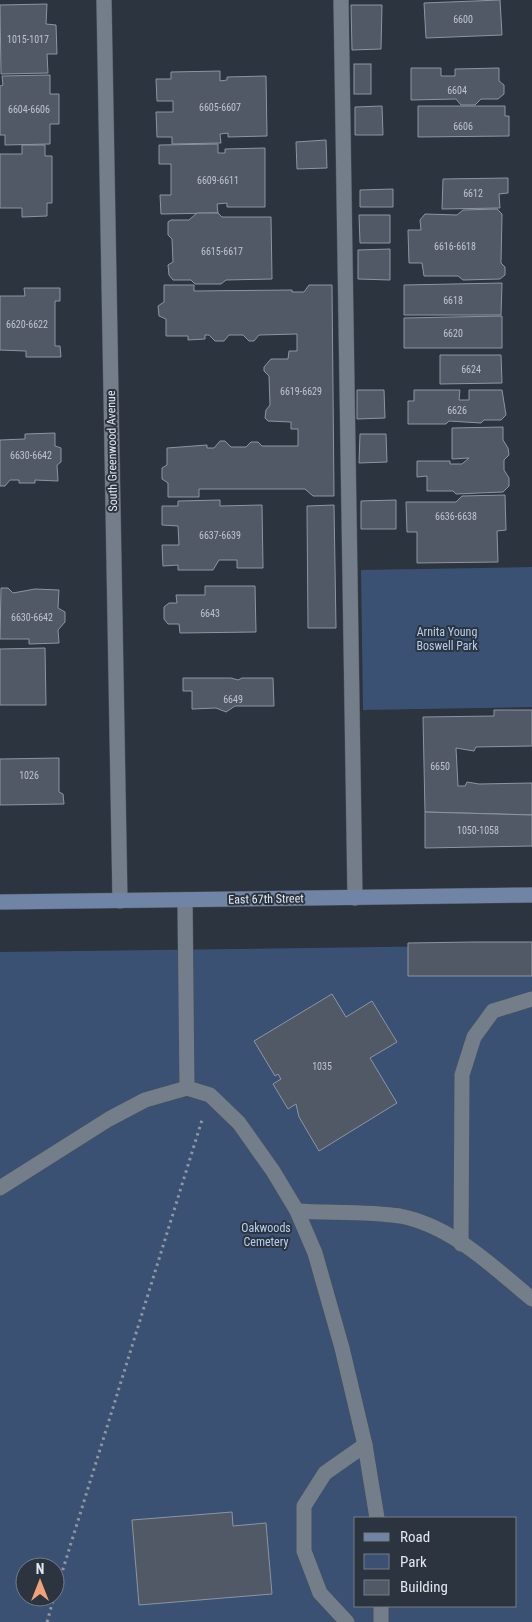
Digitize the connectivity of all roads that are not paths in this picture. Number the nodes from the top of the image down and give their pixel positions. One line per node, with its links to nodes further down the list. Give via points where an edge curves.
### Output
1 (104, 0): 6 (street, South Greenwood Avenue)
2 (341, 0): 4 (street)
3 (532, 896): 4 (street, East 67th Street)
4 (355, 898): 5 (street, East 67th Street)
5 (185, 900): 6 (street, East 67th Street); 9 (street)
6 (120, 901): 7 (street, East 67th Street)
7 (0, 902)
8 (532, 999): 12 (street, via 493,1011 474,1037 462,1075)
9 (187, 1088): 10 (street, via 145,1100 109,1119); 11 (street, via 210,1095 239,1123)
10 (0, 1188)
11 (297, 1211): 12 (street, via 400,1216 438,1229); 14 (street, via 314,1253 342,1348)
12 (461, 1244): 13 (street)
13 (532, 1298)
14 (365, 1444): 15 (street); 17 (street, via 325,1473 304,1506 304,1550 320,1593)
15 (377, 1517)
16 (381, 1607): 18 (street)
17 (347, 1622)
18 (381, 1622)

